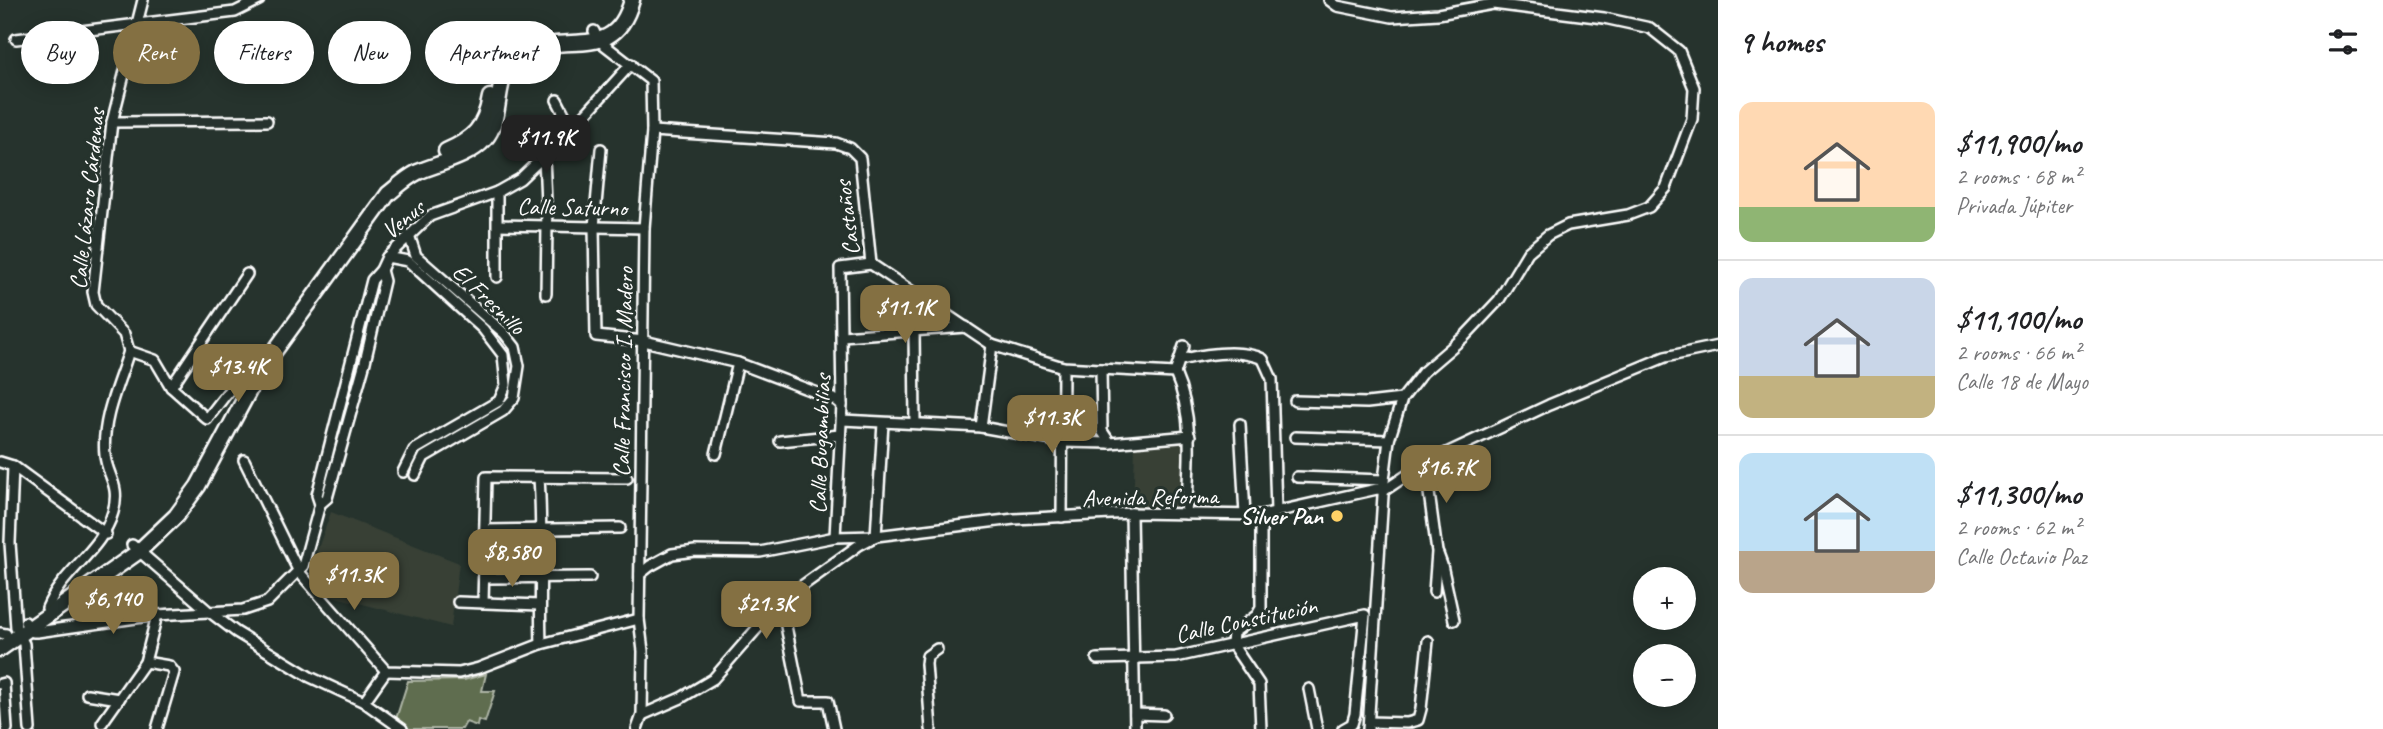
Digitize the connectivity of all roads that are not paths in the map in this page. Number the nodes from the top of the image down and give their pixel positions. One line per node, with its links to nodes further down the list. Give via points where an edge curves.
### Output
1 (143, 0): 8 (street, Calle Lázaro Cárdenas)
2 (259, 0): 9 (street, via 235,12)
3 (624, 0): 11 (main road, via 617,18)
4 (632, 0): 11 (main road, via 624,23 610,37)
5 (1329, 0): 7 (street, via 1337,6 1392,17)
6 (1471, 0): 7 (street)
7 (1466, 10): 51 (street, via 1493,4 1650,28 1679,51 1694,88 1692,119 1666,188 1648,207 1568,225 1548,235 1528,252 1499,300 1423,372)
8 (137, 21)
9 (171, 21)
10 (113, 28): 12 (street)
11 (596, 35): 13 (street, Calle Francisco I. Madero); 46 (main road, via 550,36 510,52 498,71 484,121 475,134 397,175 381,191); 91 (main road, via 527,51 514,59 498,92 494,125 484,140 467,153 410,177 388,194 258,374 198,486 176,516)
12 (16, 39)
13 (631, 64): 18 (street, Venus); 19 (street, Calle Francisco I. Madero, via 651,81)
14 (121, 84): 17 (street, Calle Lázaro Cárdenas)
15 (556, 100): 18 (street)
16 (267, 121): 17 (street)
17 (112, 122): 41 (street, Calle Lázaro Cárdenas, via 93,292 96,305 124,334)
18 (572, 129): 21 (street, Venus)
19 (652, 131): 26 (street, Calle Francisco I. Madero); 30 (street, Castaños, via 836,143 850,148 860,158)
20 (601, 149): 25 (street)
21 (544, 156): 22 (street, Venus, via 520,179); 24 (street)
22 (497, 192): 23 (street); 27 (street, Venus, via 430,216)
23 (498, 225): 24 (street, Calle Saturno); 32 (street)
24 (547, 226): 25 (street, Calle Saturno); 33 (street)
25 (594, 227): 26 (street, Calle Saturno); 37 (street, via 596,336)
26 (645, 229): 37 (street, Calle Francisco I. Madero)
27 (409, 235): 28 (street, Venus); 29 (street)
28 (387, 257): 29 (street); 93 (street, Venus, via 365,362 327,498 320,504)
29 (411, 258): 49 (street, El Fresnillo, via 503,355 506,385); 50 (street, El Fresnillo, via 515,346 519,366)
30 (871, 264): 34 (street, Castaños); 36 (street, Calle Bugambilias, via 840,268)
31 (247, 274): 48 (street)
32 (497, 278)
33 (546, 294)
34 (965, 327): 35 (street); 38 (street, Castaños)
35 (914, 330): 36 (street); 55 (street)
36 (842, 336): 53 (street, Calle Bugambilias)
37 (644, 341): 43 (street); 94 (street, Calle Francisco I. Madero)
38 (992, 345): 44 (street, Castaños); 58 (street)
39 (1184, 346): 42 (street)
40 (1718, 346): 69 (street, Avenida Reforma, via 1665,357)
41 (129, 351): 48 (street, via 155,360); 88 (street, via 106,422 105,457 116,484)
42 (1180, 359): 47 (street); 79 (street, via 1236,354 1263,359 1272,379)
43 (737, 363): 53 (street); 66 (street)
44 (1063, 367): 45 (street, Castaños); 64 (street)
45 (1101, 369): 47 (street, Castaños); 65 (street, via 1102,431)
46 (251, 372): 48 (street, via 207,419); 91 (main road, via 191,482)
47 (1175, 373): 60 (street)
48 (171, 387)
49 (502, 394): 50 (street); 71 (street, via 499,401 414,450)
50 (514, 398): 72 (street, via 503,411 424,457)
51 (1402, 400): 52 (street); 62 (street)
52 (1295, 401)
53 (842, 405): 54 (street, Calle Bugambilias)
54 (842, 420): 56 (street); 59 (street, Calle Bugambilias)
55 (915, 423): 56 (street); 58 (street)
56 (883, 424): 89 (street)
57 (1240, 424): 82 (street)
58 (981, 427): 64 (street)
59 (840, 435): 63 (street); 90 (street, Calle Bugambilias)
60 (1190, 436): 65 (street); 81 (street)
61 (1295, 437): 62 (street)
62 (1389, 440): 77 (street)
63 (780, 442)
64 (1063, 442): 65 (street); 84 (street)
65 (1110, 443)
66 (716, 454)
67 (244, 460): 93 (street)
68 (0, 462): 70 (street)
69 (1424, 463): 77 (street, Avenida Reforma); 92 (street)
70 (13, 466): 88 (street); 108 (street)
71 (403, 472)
72 (415, 475)
73 (1297, 477): 76 (street)
74 (539, 478): 75 (street); 85 (street); 87 (street, via 486,477)
75 (627, 478)
76 (1336, 479): 77 (street); 78 (street)
77 (1384, 485): 78 (street, Avenida Reforma); 118 (street)
78 (1337, 498): 79 (street, Avenida Reforma)
79 (1276, 512): 83 (street, Avenida Reforma)
80 (1131, 513): 81 (street, Avenida Reforma); 84 (street, Avenida Reforma); 114 (street)
81 (1186, 514): 82 (street, Avenida Reforma)
82 (1245, 515): 83 (street, Avenida Reforma)
83 (1261, 515): 111 (street, via 1261,607 1233,633)
84 (1062, 517): 89 (street, Avenida Reforma)
85 (542, 528): 86 (street); 87 (street); 97 (street)
86 (620, 528)
87 (486, 530): 96 (street)
88 (106, 534): 103 (street, via 53,592)
89 (876, 536): 90 (street, Avenida Reforma); 99 (street)
90 (835, 537): 94 (street, Avenida Reforma, via 760,552 672,554)
91 (135, 548): 103 (main road); 104 (street); 108 (main road)
92 (1437, 552): 98 (street); 107 (street)
93 (299, 572): 104 (street, via 267,602 243,610); 119 (street)
94 (640, 574): 106 (street, Calle Francisco I. Madero)
95 (590, 577): 97 (street)
96 (484, 578): 97 (street); 101 (street)
97 (540, 578): 102 (street)
98 (1434, 592)
99 (781, 601): 126 (street, via 713,679); 135 (street, via 801,701 828,701)
100 (458, 602): 101 (street)
101 (483, 603): 102 (street)
102 (540, 605): 110 (street)
103 (47, 608): 108 (main road)
104 (207, 610): 105 (street); 124 (street, via 310,677)
105 (157, 614): 108 (street, via 37,632); 116 (street)
106 (639, 619): 110 (street); 126 (street, Calle Francisco I. Madero)
107 (1454, 620)
108 (14, 631): 112 (main road); 131 (street, via 24,643)
109 (1428, 640): 130 (street, via 1418,720)
110 (541, 644): 119 (street, via 459,673)
111 (1232, 644): 114 (street, Calle Constitución, via 1176,657); 117 (street, Calle Constitución, via 1365,615); 138 (street, via 1259,684)
112 (0, 649)
113 (937, 649): 136 (street, via 927,656 926,664)
114 (1135, 657): 115 (street, Calle Constitución); 125 (street)
115 (1097, 659)
116 (145, 662): 123 (street); 132 (street, via 169,666 173,672)
117 (1359, 665): 118 (street); 140 (street, via 1355,714 1352,724)
118 (1374, 666): 130 (street)
119 (386, 671): 124 (street)
120 (0, 684): 129 (street, via 4,683)
121 (1309, 689): 139 (street)
122 (88, 694): 123 (street)
123 (119, 699): 128 (street)
124 (364, 702): 133 (street)
125 (1135, 714): 127 (street); 137 (street)
126 (642, 715): 134 (street, Calle Francisco I. Madero)
127 (1164, 715)
128 (102, 723)
129 (4, 724)
130 (1369, 726)
131 (30, 729)
132 (157, 729)
133 (402, 729)
134 (637, 729)
135 (834, 729)
136 (931, 729)
137 (1136, 729)
138 (1261, 729)
139 (1317, 729)
140 (1343, 729)

